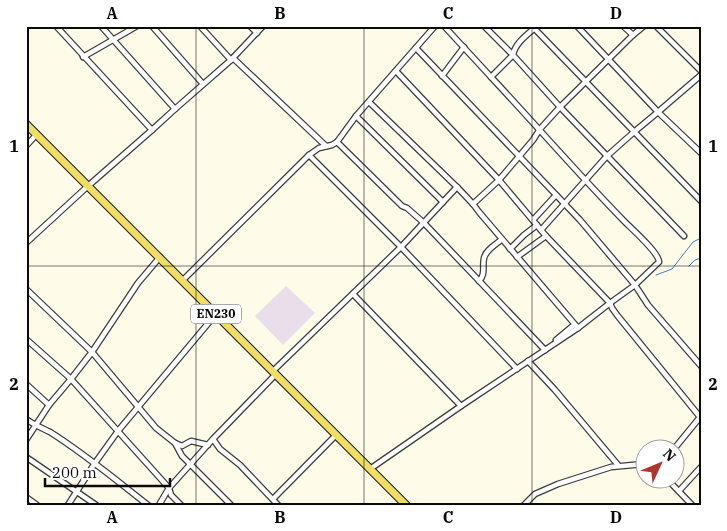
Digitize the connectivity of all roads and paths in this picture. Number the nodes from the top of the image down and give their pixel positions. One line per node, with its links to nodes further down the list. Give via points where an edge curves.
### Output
1 (56, 26): 22 (street)
2 (101, 26): 18 (street)
3 (137, 26): 18 (street)
4 (152, 26): 30 (street)
5 (200, 26): 23 (street)
6 (250, 26): 16 (street)
7 (263, 26): 16 (street)
8 (435, 26): 20 (street)
9 (444, 26): 19 (street)
10 (484, 26): 21 (street)
11 (577, 26): 24 (street)
12 (624, 26): 17 (street)
13 (644, 26): 17 (street)
14 (656, 26): 26 (street)
15 (534, 27): 21 (street, via 514,49); 29 (street)
16 (257, 33): 23 (street)
17 (633, 35): 24 (street)
18 (113, 40): 22 (street); 33 (street)
19 (464, 47): 27 (street); 28 (street)
20 (416, 48): 25 (street); 27 (street)
21 (514, 55): 28 (street); 32 (street)
22 (83, 57): 38 (street)
23 (232, 59): 30 (street); 43 (street)
24 (608, 59): 29 (street); 34 (street)
25 (396, 71): 31 (street); 48 (street)
26 (701, 73): 34 (street)
27 (442, 76): 46 (street)
28 (491, 77): 37 (street)
29 (585, 81): 32 (street); 39 (street)
30 (203, 84): 33 (street)
31 (369, 102): 35 (street); 51 (street)
32 (560, 107): 37 (street); 47 (street)
33 (174, 108): 38 (street)
34 (658, 112): 39 (street); 44 (street)
35 (356, 116): 41 (street); 54 (street)
36 (26, 124): 40 (main road, EN230)
37 (540, 129): 46 (street); 49 (street)
38 (152, 130): 50 (street)
39 (634, 132): 47 (street); 53 (street)
40 (36, 134): 42 (street); 50 (main road, EN230)
41 (337, 142): 43 (street); 58 (street, via 402,206)
42 (26, 146)
43 (326, 146): 45 (street)
44 (701, 153)
45 (309, 155): 65 (street); 69 (street)
46 (519, 156): 48 (street); 52 (street)
47 (607, 156): 49 (street); 62 (street)
48 (499, 180): 55 (street); 57 (street)
49 (585, 181): 56 (street); 71 (street, via 660,260)
50 (88, 186): 64 (street); 67 (main road, EN230)
51 (457, 187): 54 (street); 55 (street)
52 (556, 195): 56 (street); 57 (street)
53 (701, 201)
54 (443, 202): 58 (street)
55 (473, 204): 66 (street)
56 (565, 204): 60 (street); 71 (street)
57 (533, 220): 59 (street)
58 (424, 223): 65 (street); 70 (street)
59 (537, 225): 60 (street); 66 (street)
60 (541, 230): 61 (street)
61 (546, 236): 68 (street); 74 (street)
62 (684, 236)
63 (501, 240): 70 (street, via 487,252 484,276)
64 (26, 243)
65 (401, 247): 73 (street); 82 (street)
66 (510, 249): 68 (street)
67 (160, 257): 69 (main road, EN230); 79 (street, via 138,283)
68 (517, 257): 76 (street)
69 (183, 280): 75 (main road, EN230)
70 (479, 281): 78 (street)
71 (635, 284): 74 (street); 81 (street, via 648,305)
72 (26, 288): 79 (street)
73 (353, 294): 83 (street); 87 (street)
74 (610, 303): 76 (street); 89 (street)
75 (216, 314): 83 (main road, EN230); 88 (street)
76 (576, 326): 78 (street)
77 (26, 339): 84 (street)
78 (544, 349): 80 (street)
79 (92, 352): 84 (street); 88 (street)
80 (528, 362): 82 (street); 103 (street)
81 (701, 366)
82 (517, 369): 87 (street)
83 (274, 373): 93 (main road, EN230); 95 (street)
84 (71, 380): 86 (street); 92 (street)
85 (26, 384): 86 (street)
86 (49, 405): 91 (street)
87 (461, 406): 105 (street)
88 (138, 407): 92 (street); 97 (street)
89 (701, 416): 94 (street)
90 (26, 419): 91 (street)
91 (36, 426): 96 (street); 100 (street)
92 (118, 431): 100 (street); 106 (street)
93 (336, 435): 105 (main road, EN230); 111 (street)
94 (683, 438)
95 (214, 439): 98 (street); 111 (street)
96 (26, 440)
97 (175, 443): 98 (street, via 182,446 191,441); 102 (street)
98 (208, 445): 102 (street)
99 (26, 457): 108 (street)
100 (94, 463): 108 (street); 115 (street)
101 (634, 464): 103 (street)
102 (190, 465): 106 (street); 118 (street)
103 (618, 465): 121 (street, via 544,490)
104 (701, 467): 109 (street)
105 (370, 469): 120 (main road, EN230)
106 (169, 488): 116 (street); 117 (street, via 171,495)
107 (675, 488): 109 (street)
108 (77, 491): 113 (street); 114 (street)
109 (679, 492): 122 (street)
110 (26, 497): 112 (street)
111 (273, 499): 119 (street)
112 (37, 505)
113 (68, 505)
114 (96, 505)
115 (148, 505)
116 (159, 505)
117 (182, 505)
118 (231, 505)
119 (278, 505)
120 (406, 505)
121 (524, 505)
122 (692, 505)

